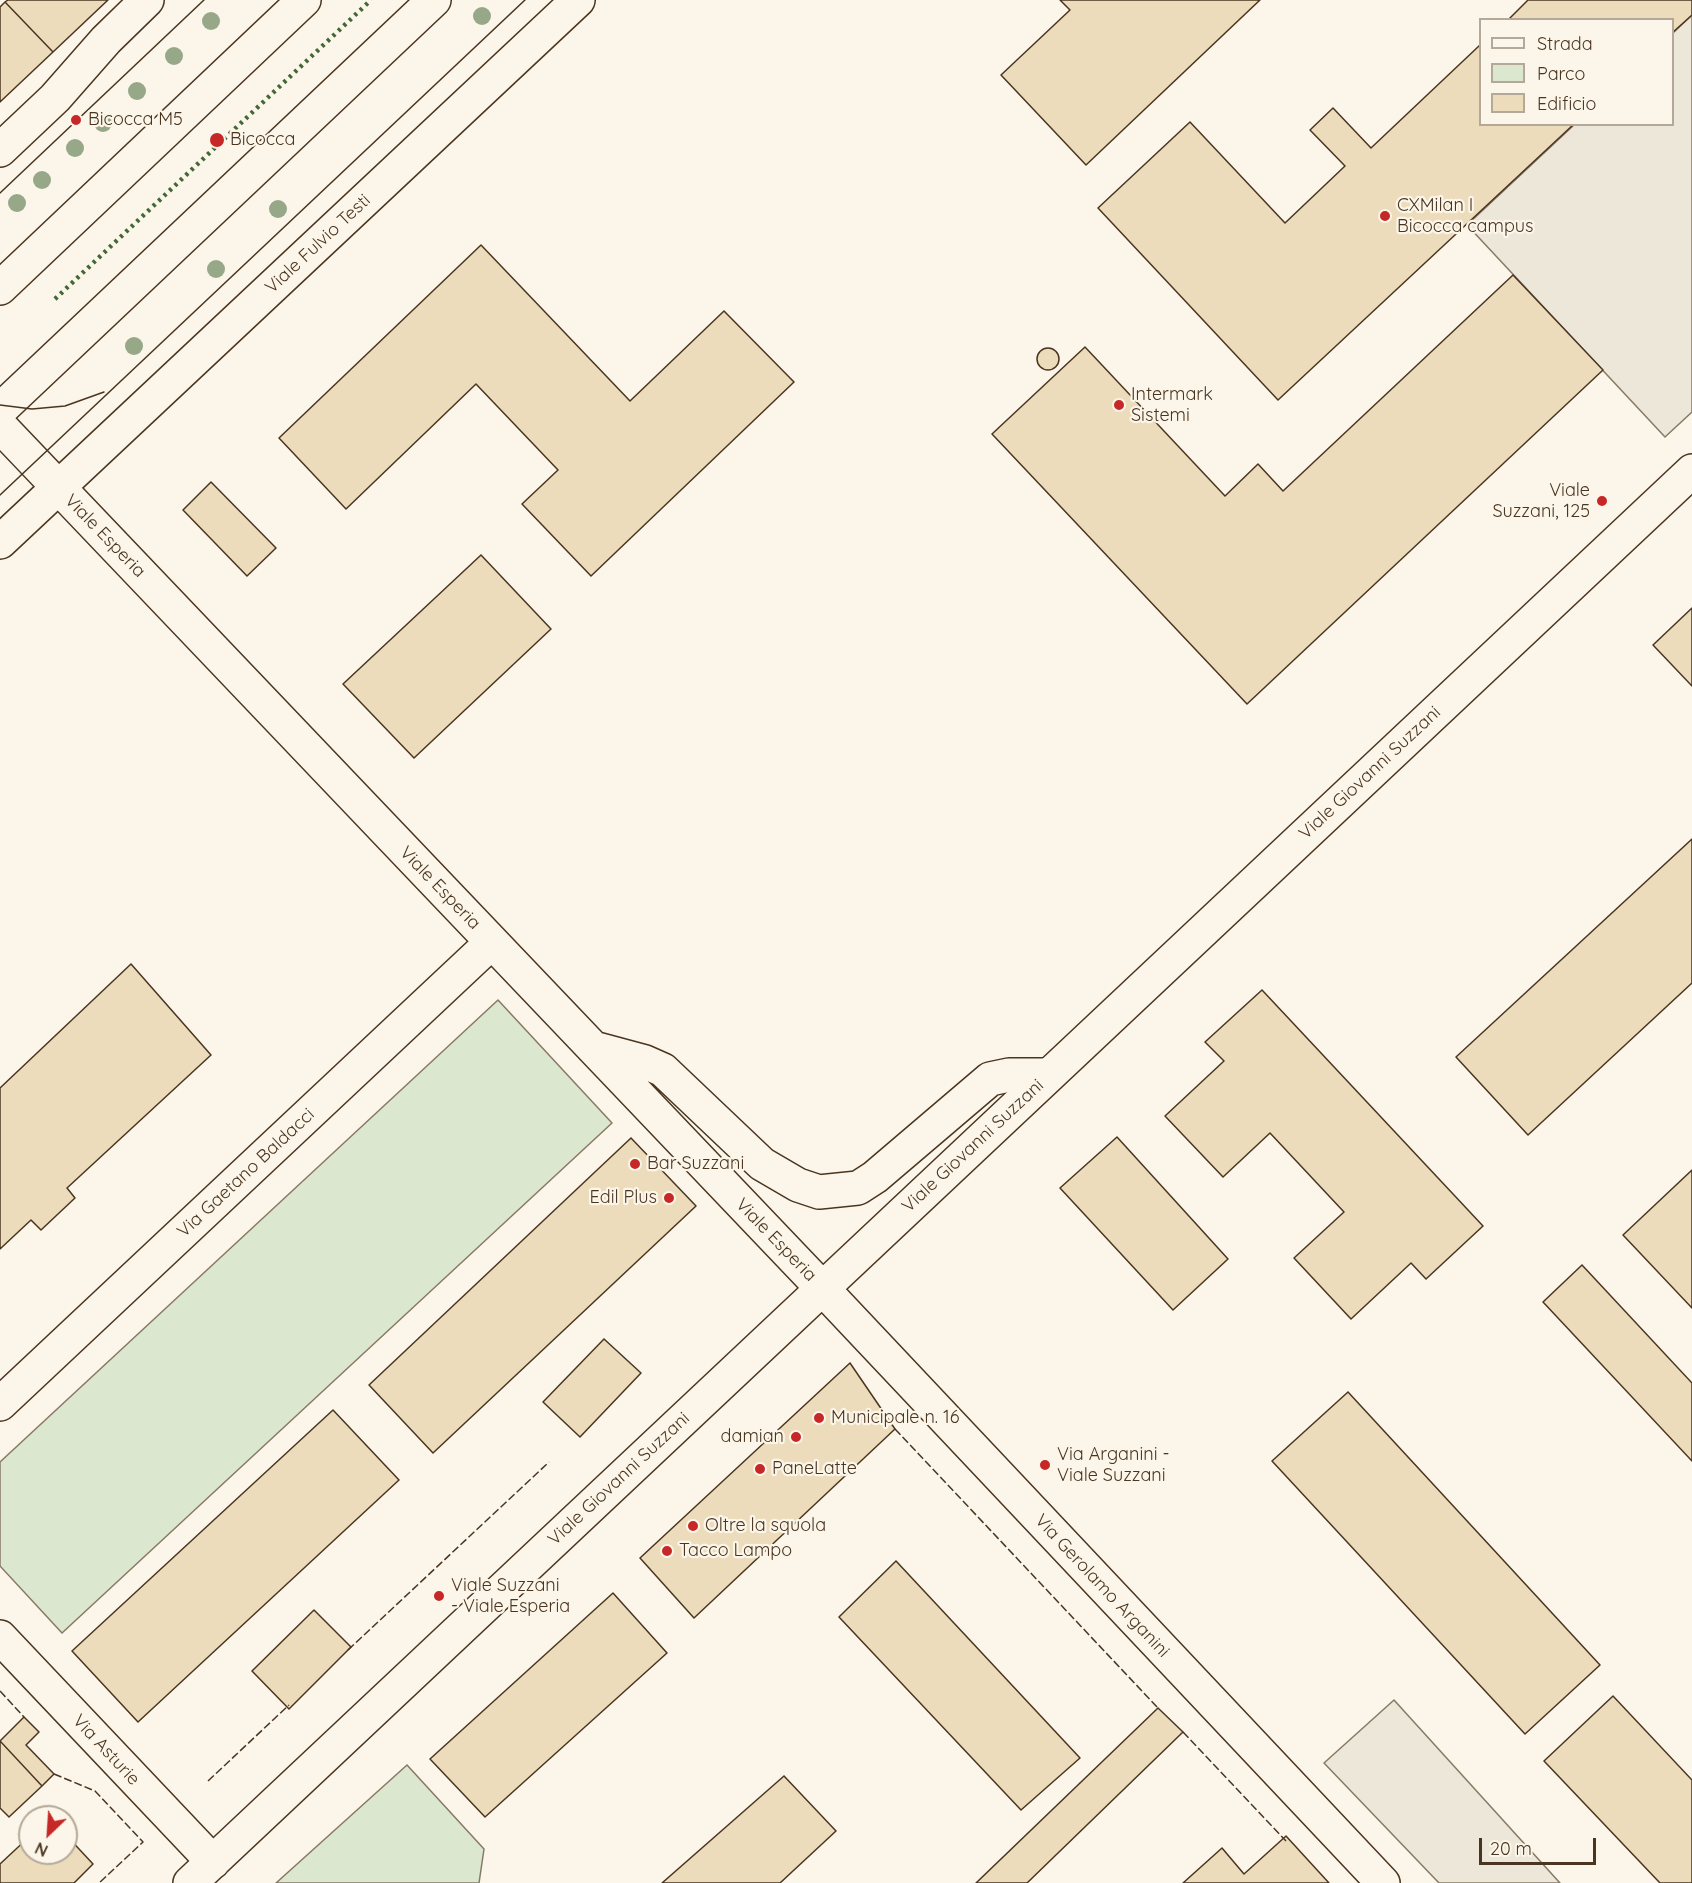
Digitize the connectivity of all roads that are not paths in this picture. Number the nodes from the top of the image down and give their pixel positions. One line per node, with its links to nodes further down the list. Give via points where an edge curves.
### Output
1 (147, 0): 5 (street)
2 (304, 0): 6 (street)
3 (434, 0): 7 (street)
4 (578, 0): 10 (street, Viale Fulvio Testi)
5 (0, 150)
6 (0, 288)
7 (0, 410)
8 (0, 426): 10 (street)
9 (1692, 471): 14 (street, Viale Giovanni Suzzani)
10 (58, 488): 11 (street, Viale Fulvio Testi); 12 (street, Viale Esperia)
11 (0, 542)
12 (492, 942): 13 (street, Viale Esperia); 16 (street, Via Gaetano Baldacci)
13 (593, 1048): 14 (street, Viale Giovanni Suzzani, via 663,1070 762,1164 819,1192 858,1188 875,1177 990,1079); 15 (street, Viale Esperia)
14 (1048, 1075): 15 (street, Viale Giovanni Suzzani)
15 (822, 1288): 18 (street, Viale Giovanni Suzzani); 19 (street, Via Gerolamo Arganini)
16 (0, 1404)
17 (0, 1637): 18 (street, Via Asturie)
18 (202, 1872)
19 (1383, 1883)

